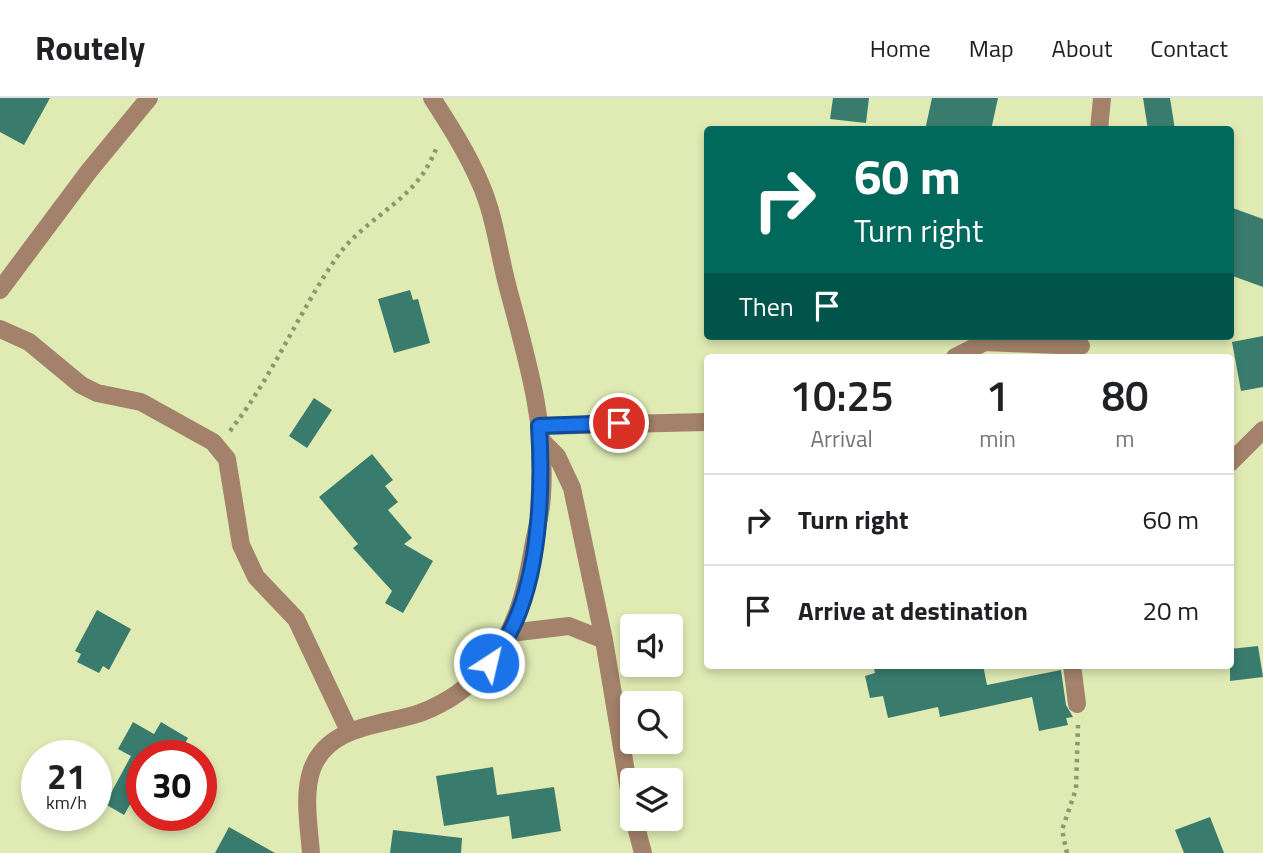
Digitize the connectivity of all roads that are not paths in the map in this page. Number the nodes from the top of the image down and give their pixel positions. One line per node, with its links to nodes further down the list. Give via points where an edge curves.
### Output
1 (149, 98): 5 (street)
2 (432, 98): 11 (street, via 482,187 526,348)
3 (1102, 98): 4 (street)
4 (1099, 126)
5 (0, 290)
6 (0, 328): 17 (street, via 29,342 81,385 141,402 217,447 227,459 241,545 256,577 296,619)
7 (1082, 346): 8 (street, via 985,342)
8 (961, 354)
9 (704, 422): 11 (street)
10 (1263, 430): 12 (street)
11 (540, 433): 13 (street, via 539,515 524,598); 14 (street, via 572,488)
12 (1234, 459)
13 (510, 633): 14 (street, via 569,626); 17 (street, via 470,685 442,704)
14 (604, 640): 18 (street)
15 (1073, 669): 16 (street)
16 (1077, 704)
17 (349, 731): 20 (street, via 325,749 312,769 308,808)
18 (625, 768)
19 (637, 831): 21 (street)
20 (311, 853)
21 (643, 853)

